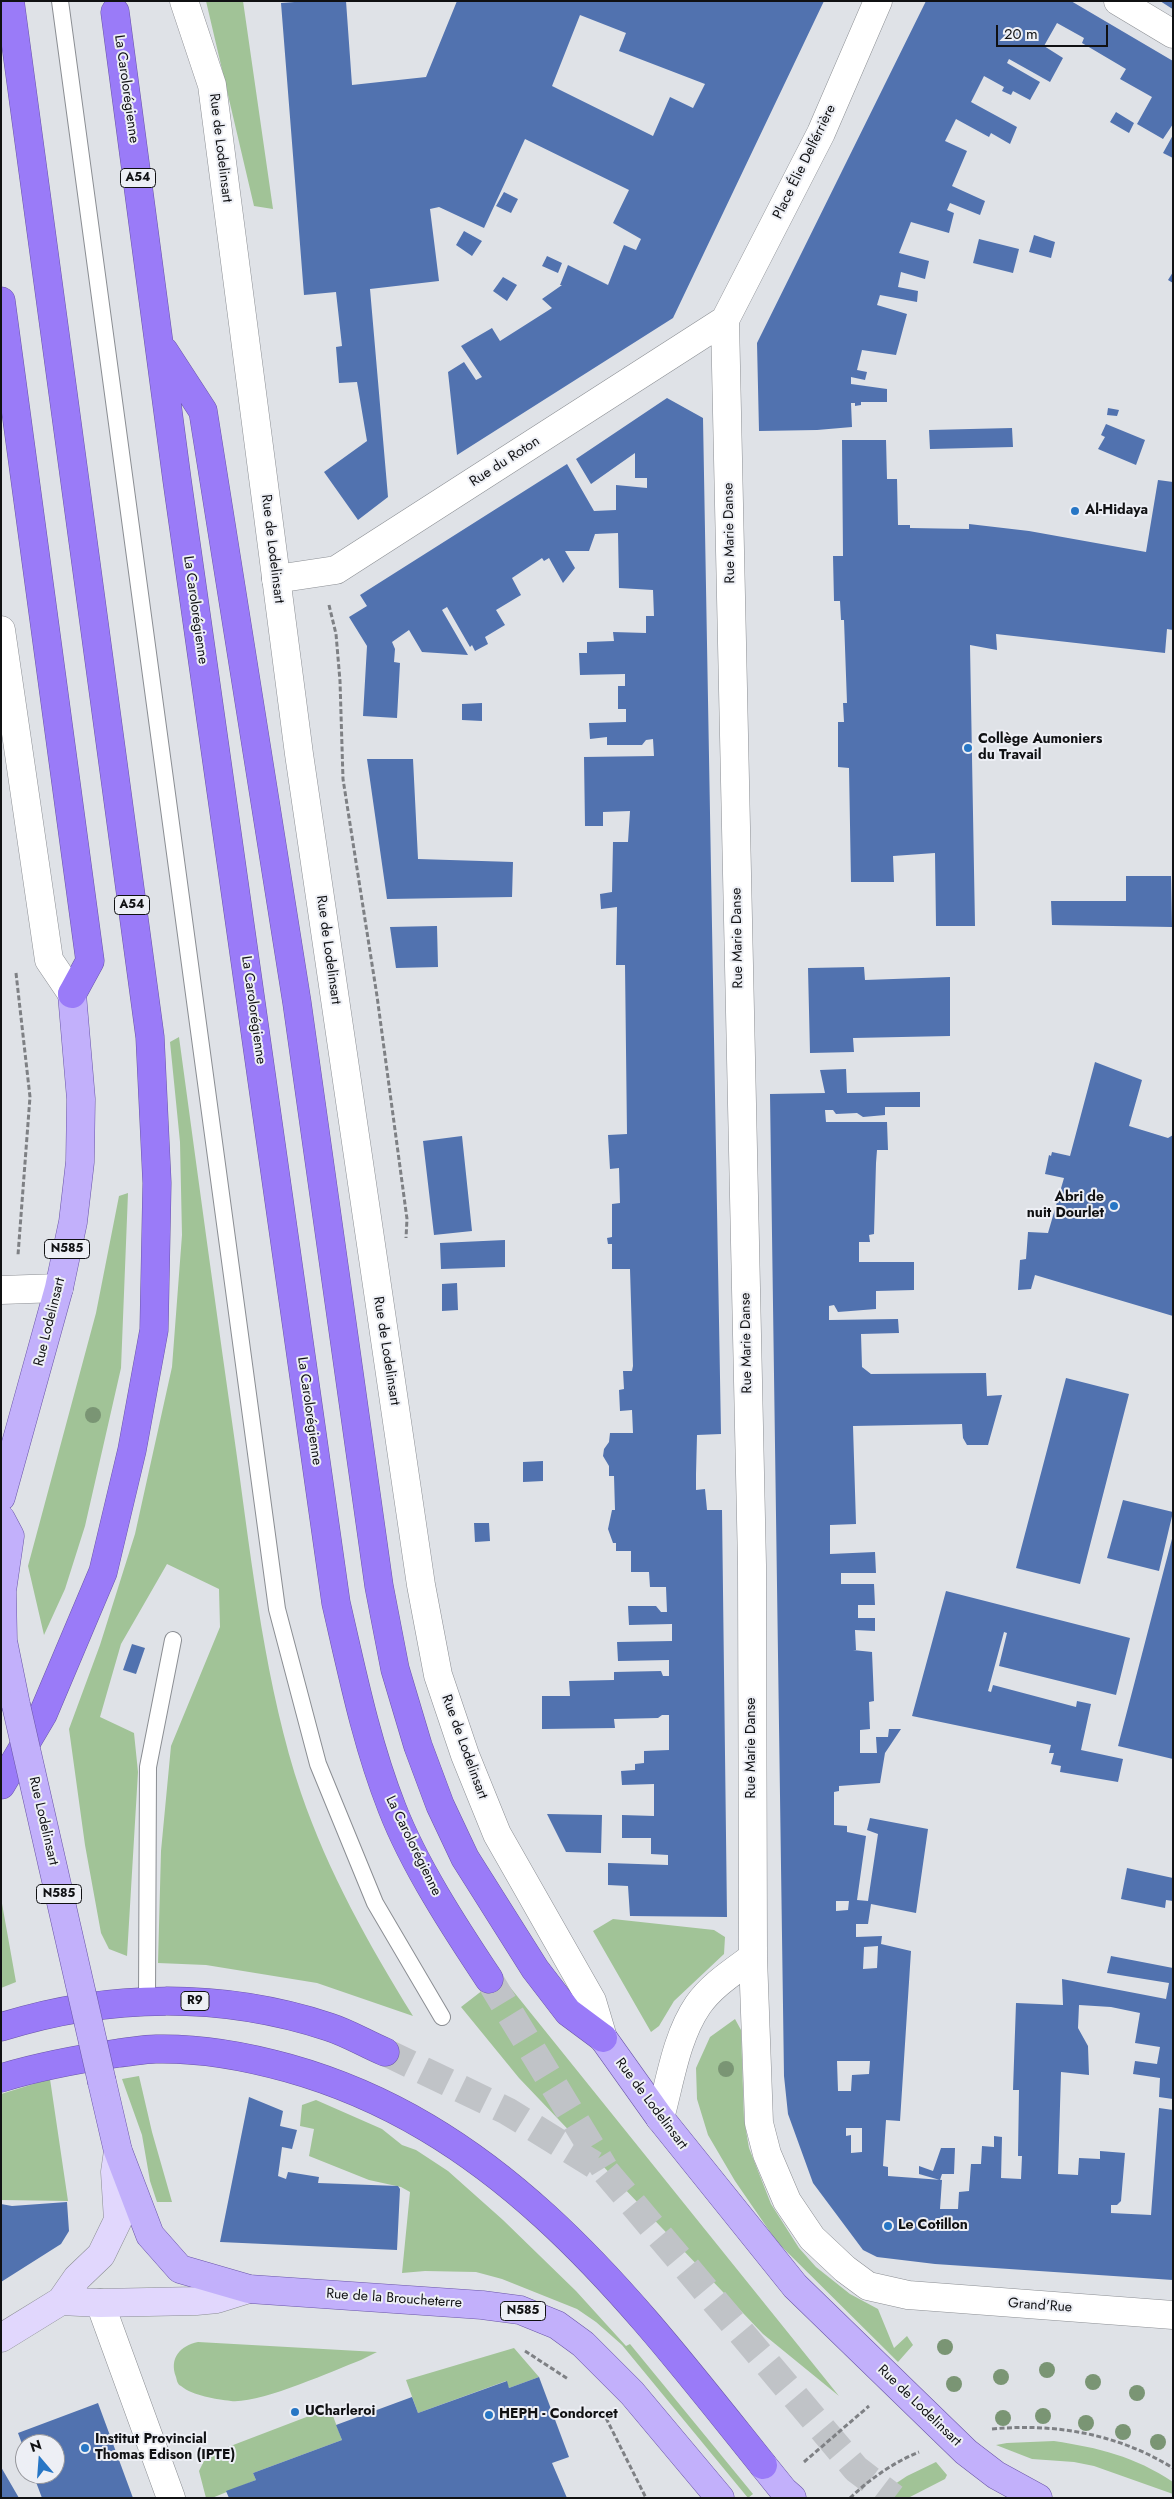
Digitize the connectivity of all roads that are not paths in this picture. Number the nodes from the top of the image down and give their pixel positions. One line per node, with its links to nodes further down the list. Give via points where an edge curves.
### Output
1 (10, 1): 19 (highway, A54, via 150,1037 158,1183 154,1330 132,1450 103,1572 43,1714)
2 (60, 1): 23 (lane, via 278,1609 318,1764 375,1903)
3 (184, 1): 11 (street, Rue de Lodelinsart, via 212,85)
4 (878, 1): 9 (street, Place Élie Delférrière, via 821,133)
5 (1118, 1): 7 (street)
6 (116, 12): 10 (highway, La Carolorégienne / A54)
7 (1173, 34)
8 (1, 301): 13 (highway, via 90,961)
9 (725, 320): 11 (street, Rue du Roton, via 336,570); 20 (street, Rue Marie Danse, via 752,1565)
10 (161, 345): 21 (highway, La Carolorégienne / A54, via 178,490 336,1604 368,1735 392,1809 462,1940); 25 (highway, via 204,411 297,1004 379,1586 395,1669 418,1746 440,1805 465,1858 535,1969 568,2012)
11 (276, 579): 25 (street, Rue de Lodelinsart, via 375,1278 421,1585 438,1675 465,1755 497,1834 592,2001)
12 (1, 631): 13 (street, via 49,960)
13 (72, 994): 14 (main road, Rue Lodelinsart / N585, via 81,1099 80,1162 73,1222)
14 (59, 1288): 15 (street); 16 (main road, Rue Lodelinsart / N585)
15 (4, 1290)
16 (1, 1497)
17 (1, 1519): 29 (main road, Rue Lodelinsart / N585, bridge, via 10,1536 2,1591 3,1641)
18 (172, 1640): 22 (lane, via 148,1767)
19 (1, 1786)
20 (753, 1957): 28 (street, via 717,1983 698,2005 683,2034); 31 (street, Rue Marie Danse, via 759,2123 766,2154 787,2201 812,2238 844,2269 868,2286)
21 (489, 1979)
22 (147, 2000): 24 (highway, R9, via 94,2005); 26 (highway, R9, via 201,2001 261,2010 330,2027)
23 (442, 2017)
24 (1, 2027)
25 (603, 2038): 28 (main road, Rue de Lodelinsart)
26 (385, 2052)
27 (1, 2078): 36 (highway, via 75,2059 155,2049 222,2052 317,2076 394,2108 444,2136 553,2222 667,2346)
28 (660, 2118): 40 (main road, Rue de Lodelinsart, via 795,2286 966,2452 996,2475)
29 (118, 2151): 30 (main road, Rue Lodelinsart / N585, via 150,2235 180,2269); 32 (main road, Rue Lodelinsart / N585, via 115,2172 118,2220 101,2255 77,2278)
30 (249, 2290): 33 (main road, Rue de la Broucheterre / N585, via 217,2299); 38 (main road, Rue de la Broucheterre / N585, via 482,2305 520,2310 557,2325 583,2344 632,2393)
31 (908, 2295): 34 (street, Grand'Rue)
32 (61, 2301): 33 (main road, Rue de la Broucheterre / N585); 35 (main road, N585)
33 (100, 2303): 37 (street)
34 (1173, 2315)
35 (1, 2338)
36 (763, 2465): 39 (main road)
37 (171, 2498)
38 (720, 2498)
39 (792, 2498)
40 (1038, 2498)

